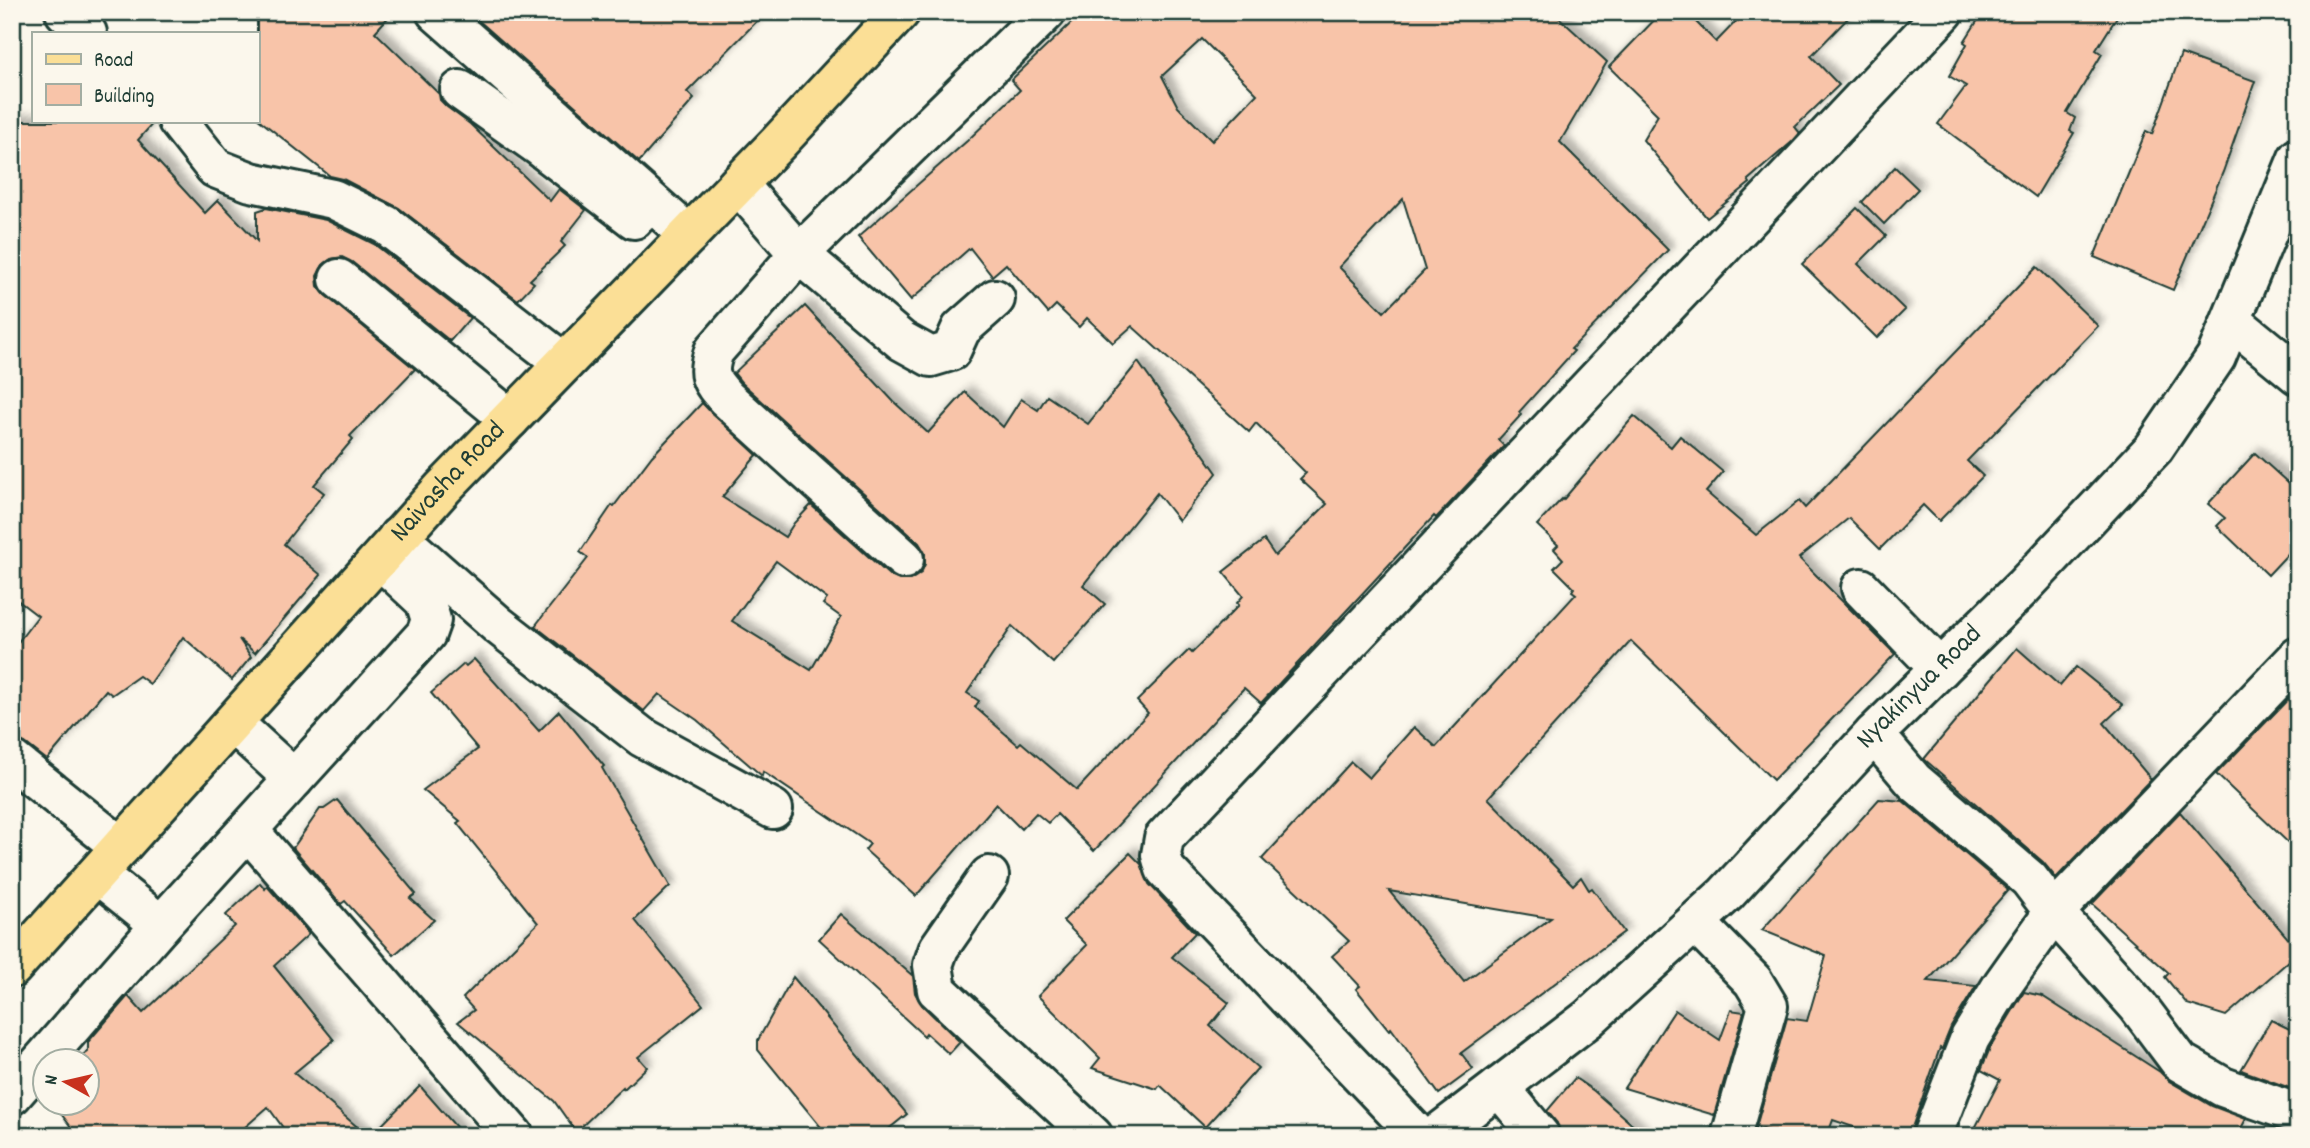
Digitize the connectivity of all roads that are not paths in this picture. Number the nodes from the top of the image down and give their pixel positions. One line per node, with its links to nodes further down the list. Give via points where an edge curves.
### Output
1 (65, 12): 6 (street)
2 (436, 12): 11 (street)
3 (900, 12): 10 (main road, Naivasha Road)
4 (1046, 12): 12 (street)
5 (1944, 12): 41 (street, via 1164,838 1161,855 1165,869)
6 (86, 32)
7 (460, 90): 11 (street)
8 (179, 122): 16 (street, via 215,168 251,182 332,199 386,225)
9 (2298, 158): 15 (street, Nyakinyua Road)
10 (738, 184): 11 (main road, Naivasha Road); 12 (street)
11 (682, 243): 16 (main road, Naivasha Road)
12 (799, 254): 14 (street, via 902,341 931,357 951,351 961,329); 20 (street, via 714,351 709,375 726,398)
13 (339, 279): 18 (street)
14 (995, 299)
15 (2232, 321): 17 (street); 23 (street, Nyakinyua Road, via 2216,357 2154,448)
16 (564, 363): 18 (main road, Naivasha Road)
17 (2298, 375)
18 (510, 419): 19 (main road, Naivasha Road)
19 (389, 548): 24 (main road, Naivasha Road); 27 (street, via 425,601 431,620 426,634); 28 (street, via 498,625 642,737)
20 (904, 559)
21 (1861, 588): 23 (street)
22 (2298, 657): 32 (street)
23 (1940, 669): 25 (street, Nyakinyua Road)
24 (233, 723): 27 (street); 30 (main road, Naivasha Road)
25 (1874, 734): 32 (street, via 1914,781 2029,879); 33 (street, Nyakinyua Road, via 1727,894)
26 (12, 760): 30 (street)
27 (294, 779): 29 (street)
28 (773, 809)
29 (248, 830): 34 (street); 39 (street)
30 (109, 860): 34 (street); 35 (main road, Naivasha Road)
31 (989, 876): 40 (street, via 939,948 933,965 937,990)
32 (2054, 912): 38 (street, via 2138,1006 2180,1062 2223,1087); 45 (street, via 1970,1038)
33 (1695, 922): 36 (street, Nyakinyua Road, via 1588,1019); 44 (street, via 1753,981 1768,1006)
34 (161, 925): 37 (street)
35 (12, 968)
36 (1499, 1087): 42 (street, Nyakinyua Road); 43 (street)
37 (12, 1095)
38 (2298, 1114)
39 (514, 1136)
40 (1093, 1136)
41 (1419, 1136)
42 (1435, 1136)
43 (1540, 1136)
44 (1731, 1136)
45 (1932, 1136)

